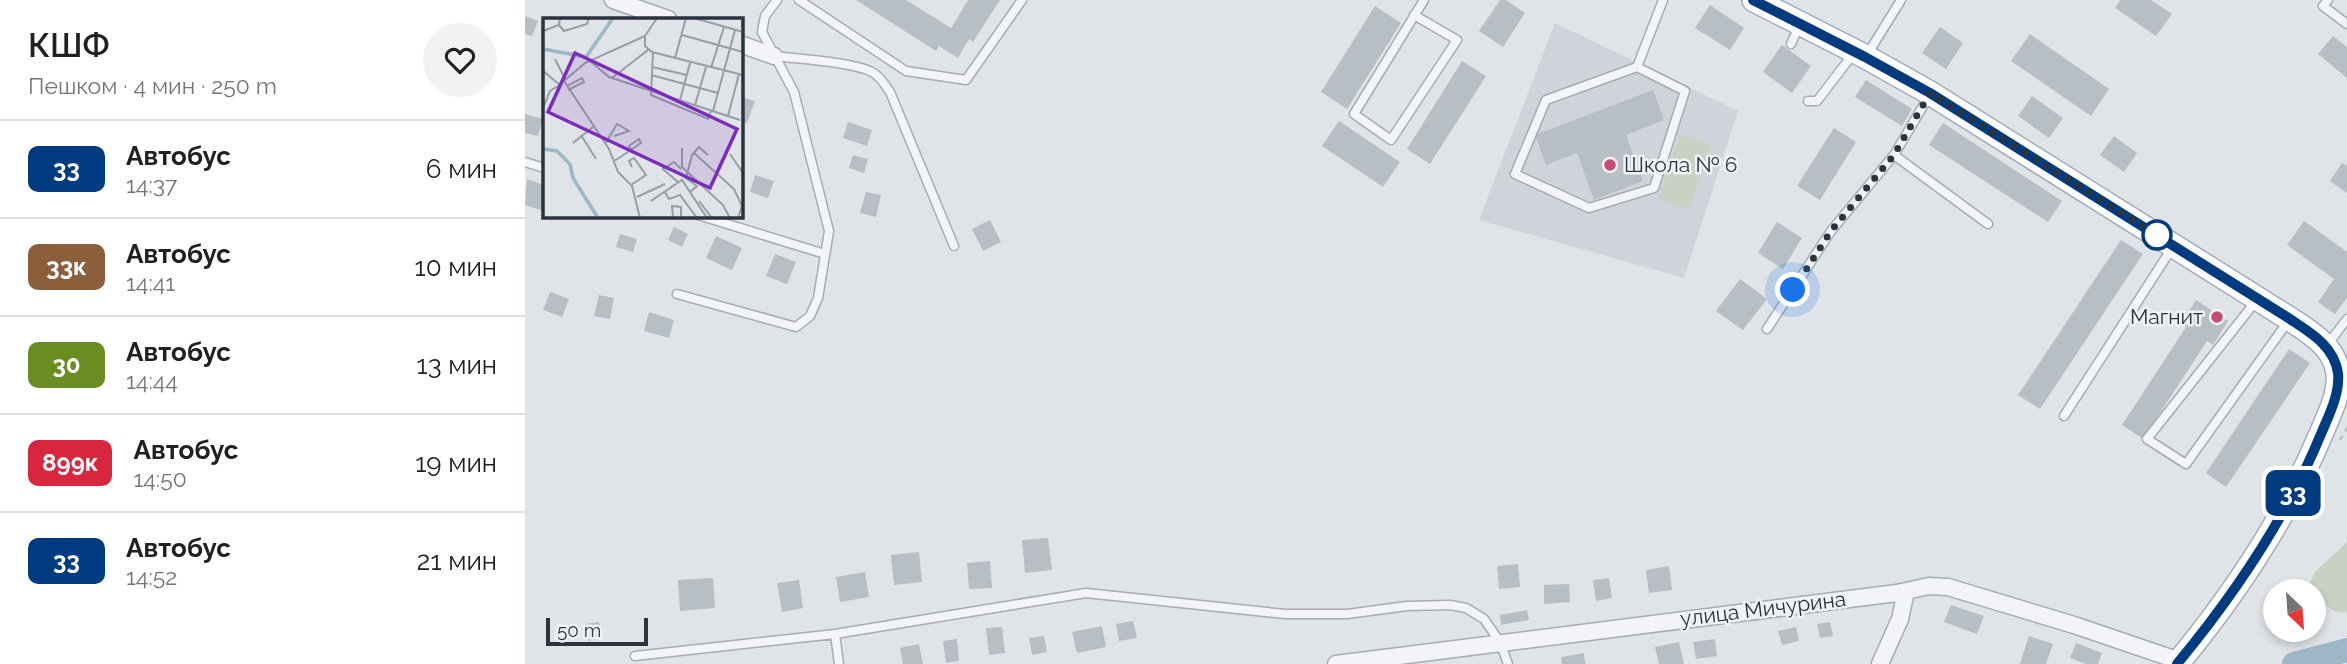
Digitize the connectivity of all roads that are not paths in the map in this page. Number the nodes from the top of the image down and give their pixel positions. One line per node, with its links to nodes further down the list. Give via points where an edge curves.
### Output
1 (613, 0): 11 (street)
2 (777, 0): 15 (lane, via 765,16 762,32)
3 (799, 0): 4 (lane, via 907,71 966,80)
4 (1022, 0)
5 (1424, 0): 10 (lane)
6 (1663, 0): 16 (lane)
7 (1753, 0): 14 (main road, via 1796,34)
8 (1901, 0): 14 (lane)
9 (2328, 0): 12 (lane, via 2323,6)
10 (1414, 15): 10 (lane, via 1354,114 1391,140 1457,40)
11 (665, 18)
12 (2347, 24)
13 (742, 45): 15 (street)
14 (1860, 54): 17 (main road); 18 (lane, via 1817,101)
15 (774, 56): 25 (lane, via 855,66 882,80); 26 (lane, via 794,92 829,231)
16 (1637, 67): 16 (lane, via 1685,91 1654,188 1589,208 1515,174 1546,100)
17 (1930, 93): 19 (lane); 24 (main road)
18 (1808, 101)
19 (1894, 155): 23 (lane); 31 (lane, via 1831,231)
20 (525, 163): 21 (lane)
21 (543, 168)
22 (705, 217): 26 (lane)
23 (1988, 224)
24 (2174, 245): 28 (main road); 33 (lane)
25 (954, 246)
26 (825, 254): 27 (lane, via 818,298 810,316 796,327)
27 (677, 294)
28 (2258, 299): 29 (main road); 29 (lane, via 2147,439 2186,464)
29 (2290, 319): 32 (main road)
30 (2347, 319): 32 (lane)
31 (1767, 329)
32 (2326, 347): 38 (main road, via 2337,369 2337,392 2311,457 2264,546)
33 (2064, 416)
34 (1906, 592): 36 (street, улица Мичурина); 38 (street, улица Мичурина, via 1935,586 1957,589); 42 (street, via 1900,619)
35 (835, 634): 36 (lane, via 1086,593 1285,614 1458,605 1478,614); 37 (lane); 39 (lane)
36 (1500, 642): 40 (street, улица Мичурина); 41 (lane)
37 (635, 656)
38 (2178, 662)
39 (839, 664)
40 (1336, 664)
41 (1508, 664)
42 (1880, 664)

